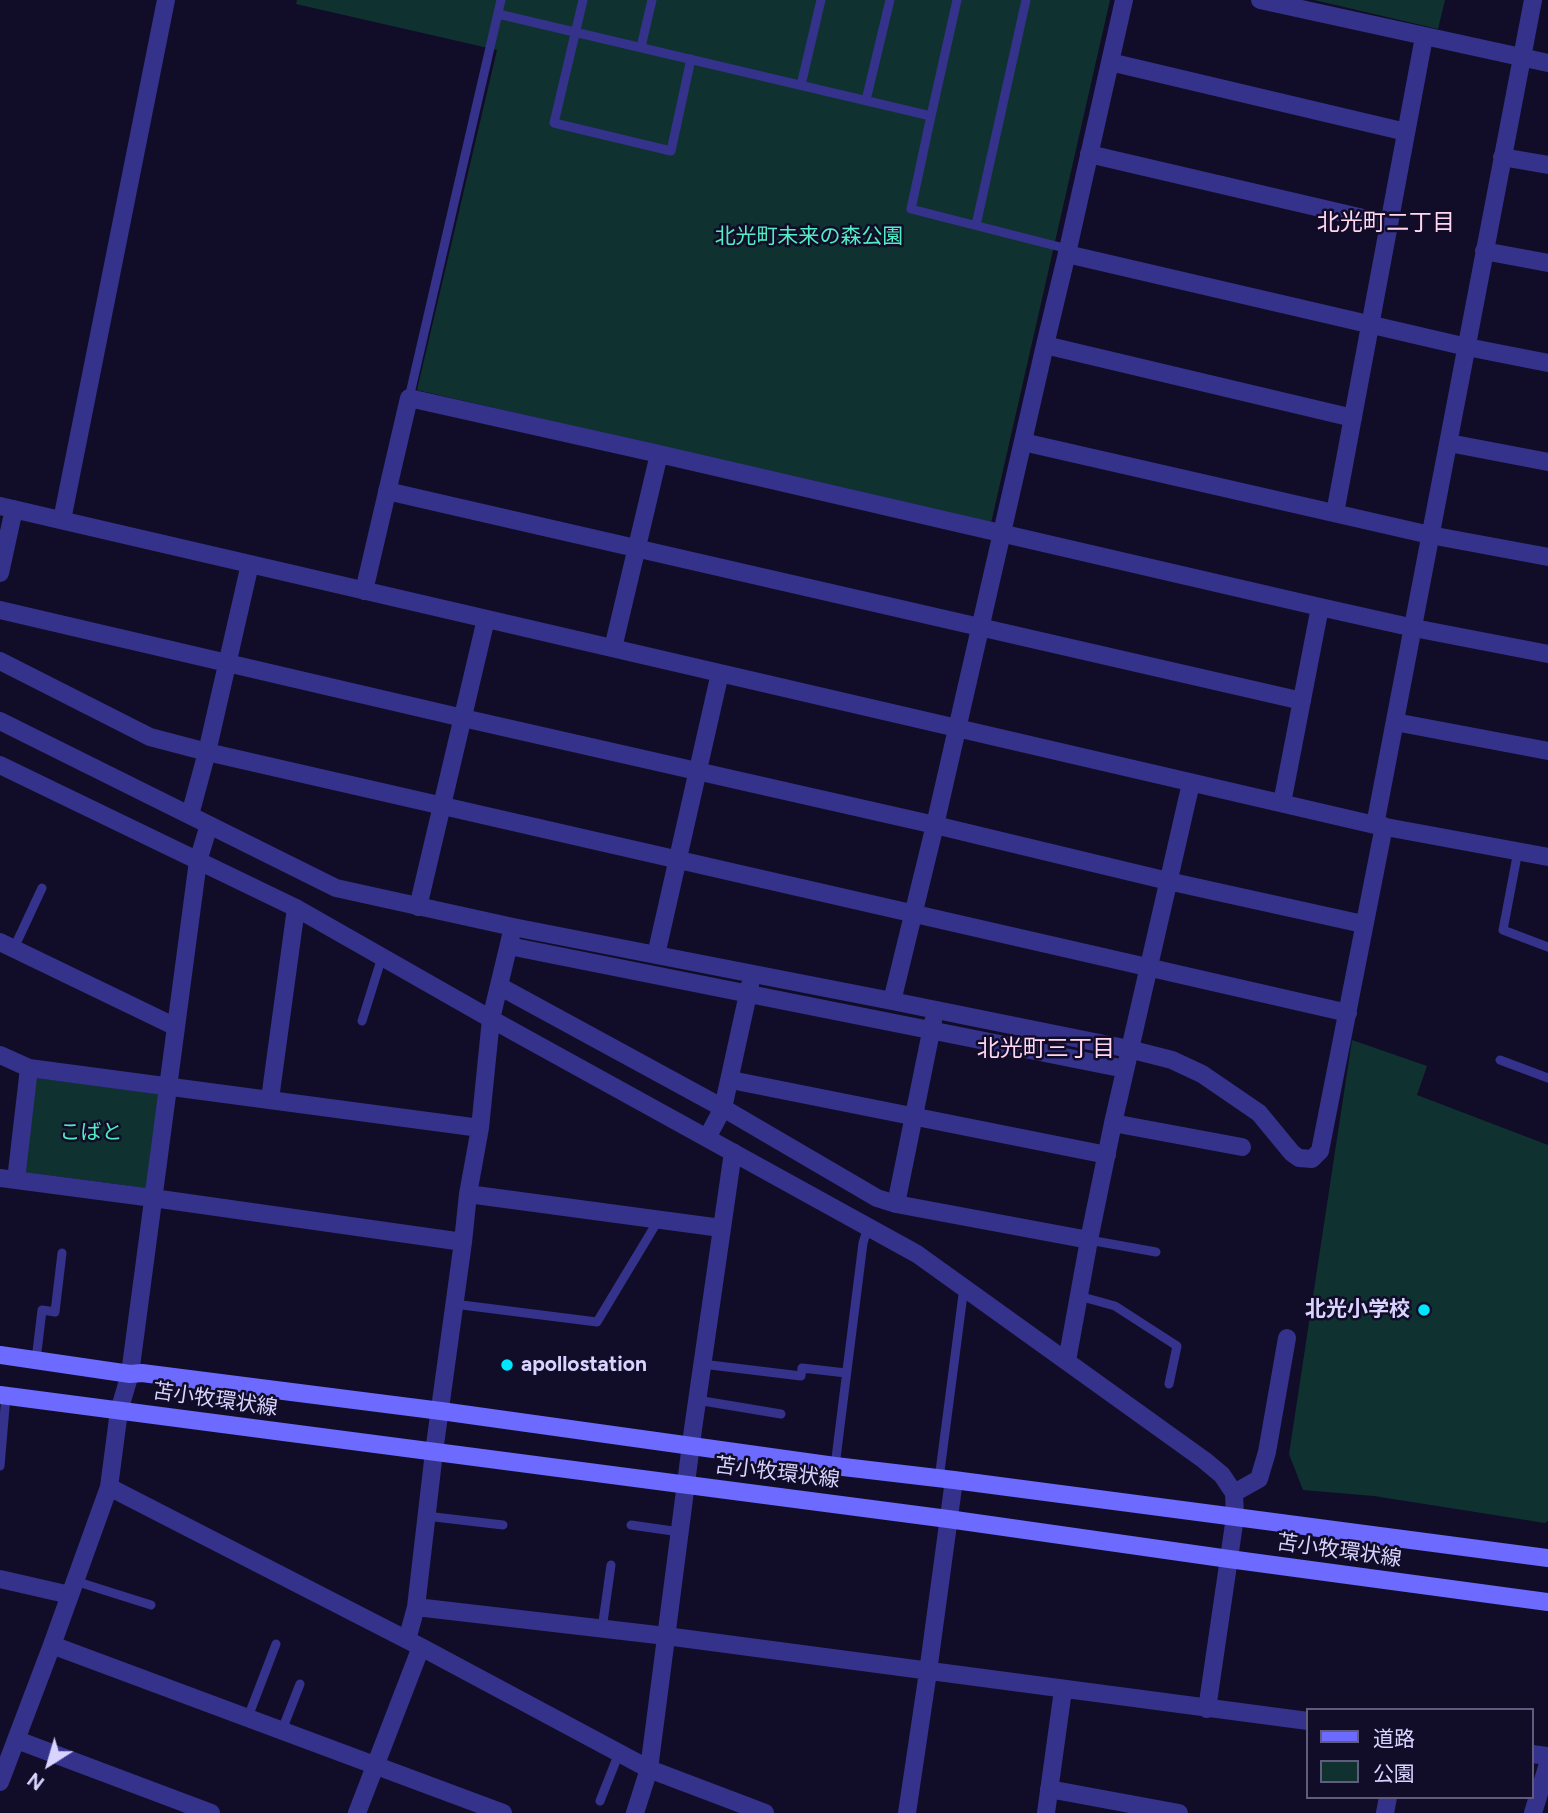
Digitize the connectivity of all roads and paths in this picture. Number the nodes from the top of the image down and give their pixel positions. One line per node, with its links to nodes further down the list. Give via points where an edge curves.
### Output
1 (166, 0): 45 (street)
2 (501, 0): 12 (lane)
3 (583, 0): 13 (lane)
4 (652, 0): 15 (lane)
5 (821, 0): 20 (lane)
6 (890, 0): 21 (lane)
7 (957, 0): 22 (lane)
8 (1026, 0): 28 (lane)
9 (1124, 0): 18 (street)
10 (1260, 0): 14 (street)
11 (1533, 0): 16 (street)
12 (498, 14): 13 (lane); 36 (lane)
13 (575, 32): 15 (lane); 17 (lane, via 554,123 671,151)
14 (1424, 37): 16 (street); 23 (street)
15 (641, 47): 17 (lane)
16 (1522, 58): 19 (street); 25 (street)
17 (691, 59): 20 (lane)
18 (1110, 62): 23 (street); 24 (street)
19 (1548, 63)
20 (801, 85): 21 (lane)
21 (866, 100): 22 (lane)
22 (931, 116): 28 (lane, via 911,209)
23 (1406, 132): 27 (street)
24 (1089, 154): 27 (street); 29 (street)
25 (1502, 157): 26 (street); 30 (street)
26 (1548, 165)
27 (1389, 224): 32 (street)
28 (976, 225): 29 (lane)
29 (1068, 251): 32 (street); 33 (street)
30 (1484, 251): 31 (street); 34 (street)
31 (1548, 263)
32 (1370, 324): 34 (street); 37 (street)
33 (1045, 345): 37 (street); 38 (street)
34 (1467, 347): 35 (street); 39 (street)
35 (1548, 363)
36 (409, 398): 40 (street); 42 (street)
37 (1353, 418): 44 (street)
38 (1023, 442): 44 (street); 46 (street)
39 (1449, 443): 41 (street); 47 (street)
40 (659, 454): 46 (street); 48 (street)
41 (1548, 461)
42 (387, 491): 48 (street); 52 (street)
43 (7, 508): 45 (street); 51 (street)
44 (1335, 513): 47 (street)
45 (62, 520): 50 (street)
46 (1002, 534): 53 (street); 56 (street)
47 (1430, 535): 49 (street); 57 (street)
48 (637, 549): 56 (street); 58 (street)
49 (1548, 557)
50 (250, 564): 52 (street); 61 (street)
51 (0, 573)
52 (364, 591): 55 (street)
53 (1320, 607): 57 (street); 63 (street)
54 (0, 610): 61 (street)
55 (485, 619): 58 (street); 64 (street)
56 (980, 627): 63 (street); 67 (street)
57 (1414, 628): 59 (street); 66 (street)
58 (613, 648): 62 (street)
59 (1548, 654)
60 (0, 661): 69 (street, via 150,737)
61 (228, 662): 64 (street); 69 (street)
62 (720, 673): 67 (street); 71 (street)
63 (1302, 701): 73 (street)
64 (463, 718): 71 (street); 74 (street)
65 (0, 720): 75 (street)
66 (1395, 722): 68 (street); 78 (street)
67 (956, 729): 72 (street); 77 (street)
68 (1548, 751)
69 (207, 752): 74 (street); 75 (street)
70 (0, 765): 82 (street)
71 (698, 771): 77 (street); 81 (street)
72 (1191, 783): 73 (street); 83 (street)
73 (1282, 803): 78 (street)
74 (442, 805): 81 (street); 85 (street)
75 (190, 815): 76 (street)
76 (209, 825): 82 (street); 85 (street, via 336,888)
77 (935, 825): 83 (street); 87 (street)
78 (1380, 826): 79 (street); 88 (street)
79 (1518, 851): 80 (street); 92 (lane, via 1503,930)
80 (1548, 856)
81 (679, 859): 87 (street); 93 (street)
82 (198, 861): 86 (street); 104 (street)
83 (1168, 881): 88 (street); 95 (street)
84 (42, 888): 90 (lane)
85 (418, 907): 89 (street)
86 (296, 908): 94 (street); 114 (street)
87 (915, 914): 95 (street); 99 (street)
88 (1363, 924): 101 (street)
89 (513, 927): 91 (street); 93 (street)
90 (7, 945): 104 (street)
91 (509, 946): 97 (street); 98 (street)
92 (1548, 947)
93 (656, 955): 96 (street)
94 (382, 957): 102 (street); 103 (lane)
95 (1149, 967): 101 (street); 106 (street)
96 (752, 974): 98 (street); 99 (street)
97 (499, 986): 102 (street); 115 (street)
98 (748, 994): 105 (street); 112 (street)
99 (892, 1001): 100 (street)
100 (935, 1011): 105 (street); 106 (street)
101 (1348, 1013): 106 (street, via 1320,1151 1312,1159 1292,1153 1259,1114 1202,1074 1172,1060)
102 (491, 1019): 118 (street); 119 (street)
103 (362, 1021)
104 (176, 1027): 113 (street)
105 (931, 1031): 110 (street); 116 (street)
106 (1129, 1049): 110 (street)
107 (0, 1055): 109 (street)
108 (1500, 1060): 111 (lane)
109 (29, 1068): 113 (street); 123 (street)
110 (1125, 1069): 117 (street)
111 (1548, 1077)
112 (731, 1080): 115 (street); 116 (street)
113 (169, 1086): 114 (street); 125 (street)
114 (270, 1099): 118 (street)
115 (723, 1108): 119 (street); 126 (street)
116 (914, 1116): 122 (street); 127 (street)
117 (1113, 1123): 120 (street); 122 (street)
118 (480, 1128): 124 (street)
119 (707, 1138): 121 (street)
120 (1242, 1147)
121 (733, 1152): 129 (street); 130 (street)
122 (1107, 1155): 131 (street)
123 (8, 1179): 125 (street)
124 (468, 1194): 128 (street); 132 (street)
125 (153, 1198): 132 (street); 144 (street)
126 (877, 1198): 127 (street); 129 (street)
127 (896, 1204): 131 (street)
128 (659, 1219): 130 (street); 137 (lane, via 597,1322)
129 (866, 1226): 135 (street); 143 (lane)
130 (721, 1228): 142 (street)
131 (1089, 1240): 133 (lane); 136 (street)
132 (463, 1242): 137 (street)
133 (1156, 1252)
134 (62, 1253): 140 (lane, via 55,1312 42,1310)
135 (964, 1287): 141 (street); 155 (lane)
136 (1079, 1296): 141 (street); 145 (lane, via 1115,1306 1177,1346)
137 (454, 1304): 149 (street)
138 (1287, 1338): 158 (street, via 1259,1479)
139 (0, 1355): 140 (main road, 苫小牧環状線)
140 (36, 1360): 144 (main road, 苫小牧環状線)
141 (1067, 1362): 158 (street, via 1204,1460)
142 (702, 1364): 143 (lane, via 801,1376 802,1368); 147 (street)
143 (846, 1373): 154 (lane)
144 (130, 1374): 148 (street); 149 (main road, 苫小牧環状線)
145 (1169, 1384)
146 (3, 1396): 148 (main road, 苫小牧環状線); 153 (lane)
147 (697, 1400): 150 (lane); 151 (street)
148 (119, 1411): 152 (main road, 苫小牧環状線); 157 (street)
149 (441, 1411): 151 (main road, 苫小牧環状線); 152 (street)
150 (781, 1414)
151 (691, 1446): 154 (main road, 苫小牧環状線); 156 (street)
152 (434, 1452): 156 (main road, 苫小牧環状線); 159 (street)
153 (0, 1466)
154 (835, 1466): 155 (main road, 苫小牧環状線)
155 (946, 1479): 160 (main road, 苫小牧環状線); 161 (street)
156 (687, 1484): 161 (main road, 苫小牧環状線); 164 (street)
157 (109, 1487): 169 (street); 177 (street)
158 (1234, 1493): 160 (street)
159 (426, 1516): 162 (lane); 172 (street)
160 (1235, 1517): 165 (main road, 苫小牧環状線); 166 (street)
161 (948, 1519): 166 (main road, 苫小牧環状線); 178 (street)
162 (503, 1525)
163 (631, 1525): 164 (lane)
164 (680, 1532): 174 (street)
165 (1548, 1558)
166 (1229, 1559): 170 (main road, 苫小牧環状線); 181 (street)
167 (611, 1565): 173 (lane)
168 (0, 1579): 169 (street)
169 (72, 1588): 171 (lane); 175 (street)
170 (1548, 1602)
171 (151, 1605)
172 (416, 1607): 173 (street); 177 (street)
173 (602, 1629): 174 (street)
174 (666, 1636): 178 (street); 189 (street)
175 (52, 1644): 182 (street); 185 (street)
176 (276, 1644): 182 (lane)
177 (414, 1644): 186 (street); 188 (street)
178 (929, 1672): 180 (street); 198 (street)
179 (300, 1684): 184 (lane)
180 (1063, 1690): 181 (street); 191 (street)
181 (1207, 1709): 183 (street)
182 (248, 1717): 184 (street)
183 (1306, 1721)
184 (282, 1730): 188 (street)
185 (17, 1740): 190 (street); 194 (street)
186 (619, 1753): 189 (street); 192 (lane)
187 (1548, 1764): 201 (street)
188 (376, 1765): 195 (street); 196 (street)
189 (649, 1769): 193 (street); 197 (street)
190 (0, 1782)
191 (1049, 1788): 199 (street); 200 (street)
192 (600, 1801)
193 (754, 1811)
194 (211, 1813)
195 (357, 1813)
196 (503, 1813)
197 (635, 1813)
198 (907, 1813)
199 (1046, 1813)
200 (1180, 1813)
201 (1533, 1813)

